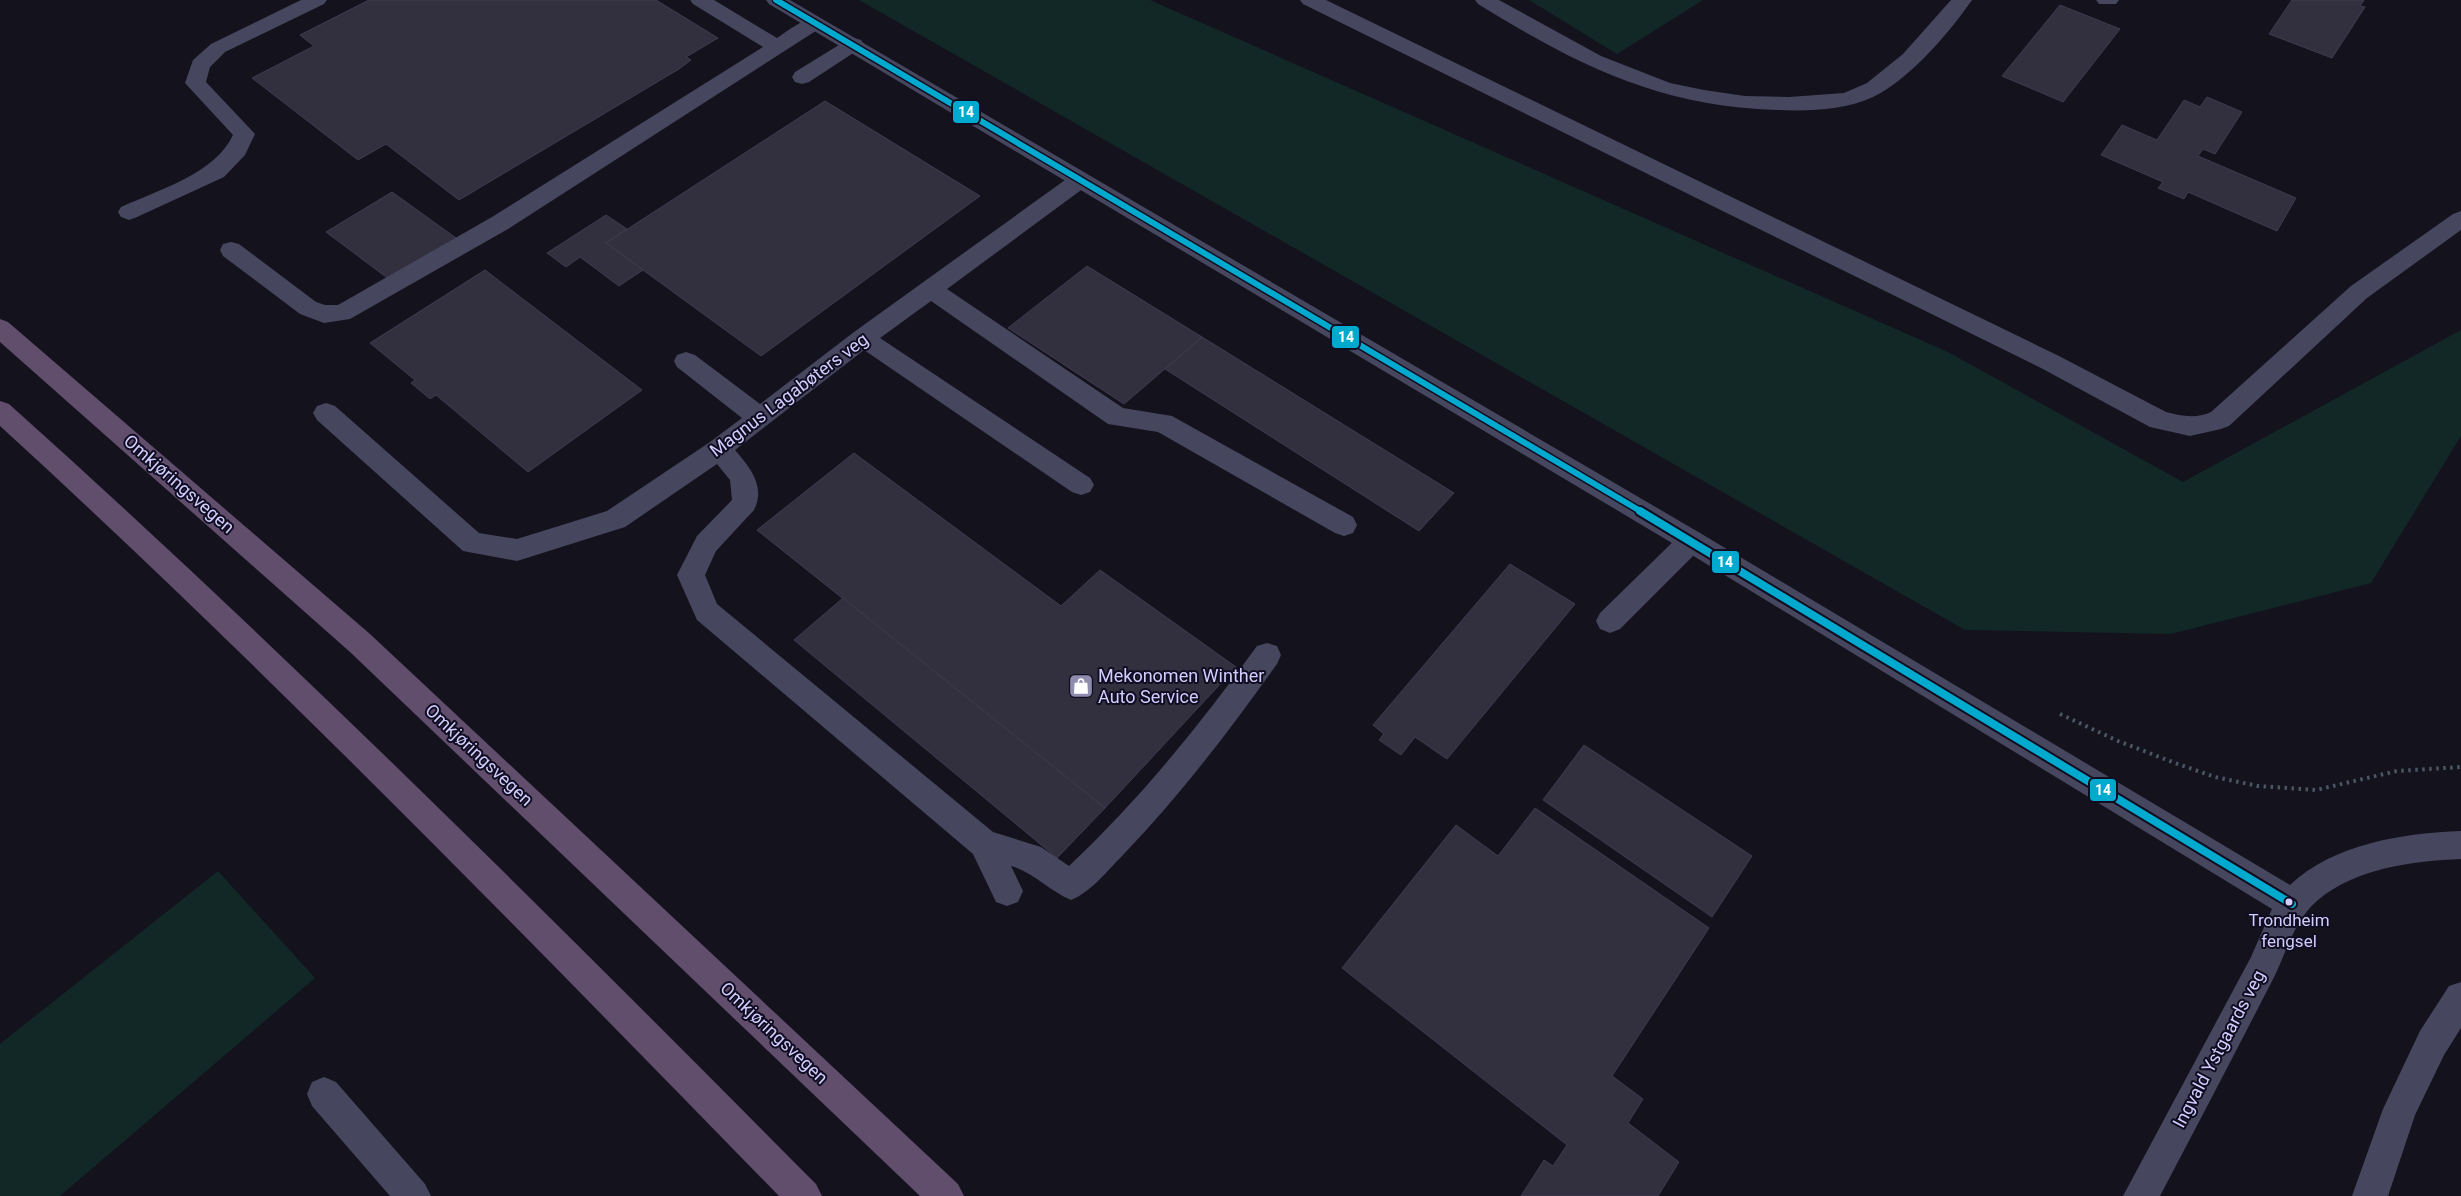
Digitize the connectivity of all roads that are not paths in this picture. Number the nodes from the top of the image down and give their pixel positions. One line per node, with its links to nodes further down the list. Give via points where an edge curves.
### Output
1 (317, 0): 12 (street, via 218,48 200,65 195,83 244,134 237,150 216,172)
2 (700, 0): 9 (street)
3 (776, 0): 7 (street)
4 (1310, 0): 13 (street, via 2050,362 2159,420 2178,426 2209,425 2220,419 2359,292)
5 (1485, 0): 6 (street, via 1580,56 1649,84 1726,102 1802,104 1831,101 1872,89 1909,60)
6 (1962, 0)
7 (815, 23): 8 (street); 9 (street)
8 (854, 44): 10 (street); 11 (street)
9 (777, 47): 14 (street, via 500,223 342,313 324,314 308,308)
10 (802, 77)
11 (1080, 180): 15 (street, Magnus Lagabøters veg); 25 (street)
12 (129, 212)
13 (2461, 219)
14 (230, 250)
15 (931, 289): 17 (street, Magnus Lagabøters veg); 24 (street, via 1117,417 1163,422)
16 (0, 328): 36 (highway, Omkjøringsvegen, via 360,643)
17 (863, 338): 21 (street, Magnus Lagabøters veg); 23 (street)
18 (686, 361): 21 (street)
19 (1, 411): 35 (highway, via 194,588 434,822)
20 (326, 414): 22 (street, Magnus Lagabøters veg, via 472,543 517,550 616,518)
21 (759, 416): 22 (street, Magnus Lagabøters veg)
22 (719, 449): 28 (street, via 743,477 745,503 706,544 691,575 707,612)
23 (1081, 485)
24 (1344, 525)
25 (1691, 540): 26 (street); 31 (street)
26 (1610, 621)
27 (1267, 655): 28 (street, via 1212,731 1158,797 1071,885 1030,858)
28 (984, 844): 30 (street)
29 (2461, 845): 31 (street, Ingvald Ystgaards veg, via 2396,851 2352,866 2318,882)
30 (1007, 891)
31 (2292, 904): 37 (street, Ingvald Ystgaards veg, via 2266,962)
32 (2461, 998): 38 (street, via 2432,1043 2400,1109)
33 (324, 1094): 34 (street)
34 (413, 1196)
35 (804, 1196)
36 (946, 1196)
37 (2141, 1196)
38 (2370, 1196)

